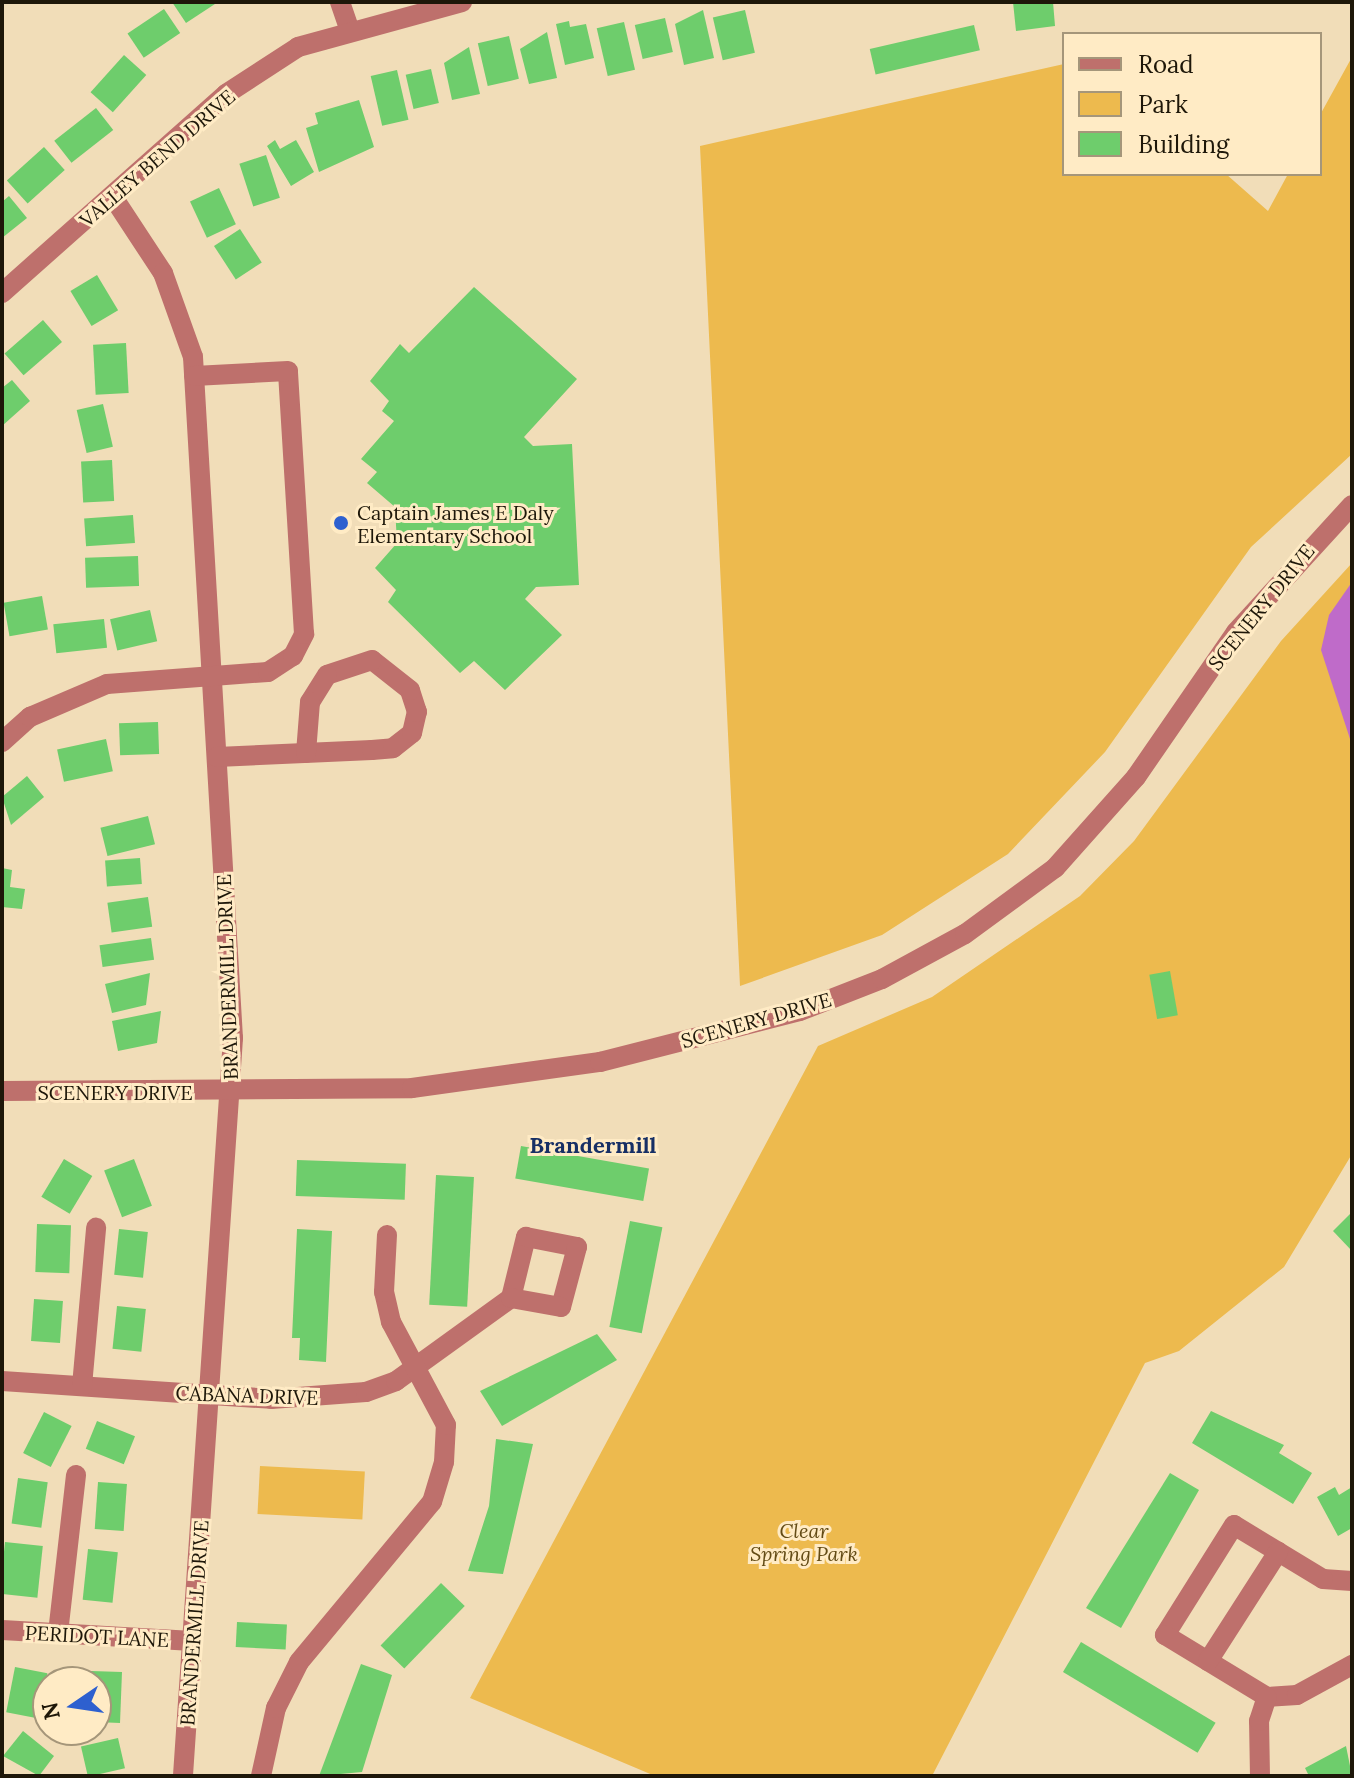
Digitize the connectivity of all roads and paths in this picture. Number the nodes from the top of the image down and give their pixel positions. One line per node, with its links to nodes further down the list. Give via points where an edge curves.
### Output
1 (340, 2): 3 (street)
2 (462, 2): 3 (street, VALLEY BEND DRIVE)
3 (349, 28): 4 (street, VALLEY BEND DRIVE, via 298,47 226,94)
4 (113, 197): 5 (street, VALLEY BEND DRIVE); 6 (street, BRANDERMILL DRIVE, via 163,273)
5 (2, 293)
6 (194, 376): 8 (street, BRANDERMILL DRIVE); 8 (street, via 288,371 289,386 304,634 293,656 268,672)
7 (1352, 505): 13 (street, SCENERY DRIVE, via 1236,632 1136,777 1055,868 965,934 882,979 800,1011 600,1062 412,1088)
8 (213, 676): 9 (street, via 107,684 30,717); 11 (street, BRANDERMILL DRIVE)
9 (2, 742)
10 (306, 753): 10 (street, via 393,748 412,733 417,712 410,690 372,660 327,675 310,702); 11 (street)
11 (217, 757): 13 (street, BRANDERMILL DRIVE)
12 (2, 1091): 13 (street, SCENERY DRIVE)
13 (231, 1092): 20 (street, BRANDERMILL DRIVE)
14 (96, 1228): 19 (street)
15 (387, 1235): 17 (street, via 384,1292)
16 (511, 1298): 17 (street, CABANA DRIVE)
17 (415, 1365): 20 (street, CABANA DRIVE, via 366,1392 316,1399); 31 (street, via 446,1425 432,1502 299,1662 276,1708)
18 (2, 1381): 19 (street, CABANA DRIVE)
19 (82, 1386): 20 (street, CABANA DRIVE)
20 (211, 1395): 26 (street, BRANDERMILL DRIVE)
21 (76, 1475): 25 (street)
22 (1278, 1552): 23 (street, via 1323,1579); 27 (street); 27 (street, via 1234,1525 1165,1635)
23 (1352, 1581)
24 (2, 1630): 25 (street, PERIDOT LANE)
25 (58, 1633): 26 (street, PERIDOT LANE)
26 (193, 1641): 30 (street, BRANDERMILL DRIVE)
27 (1208, 1661): 29 (street)
28 (1352, 1665): 29 (street, via 1297,1695)
29 (1267, 1697): 32 (street, via 1259,1721)
30 (183, 1776)
31 (261, 1776)
32 (1260, 1776)

